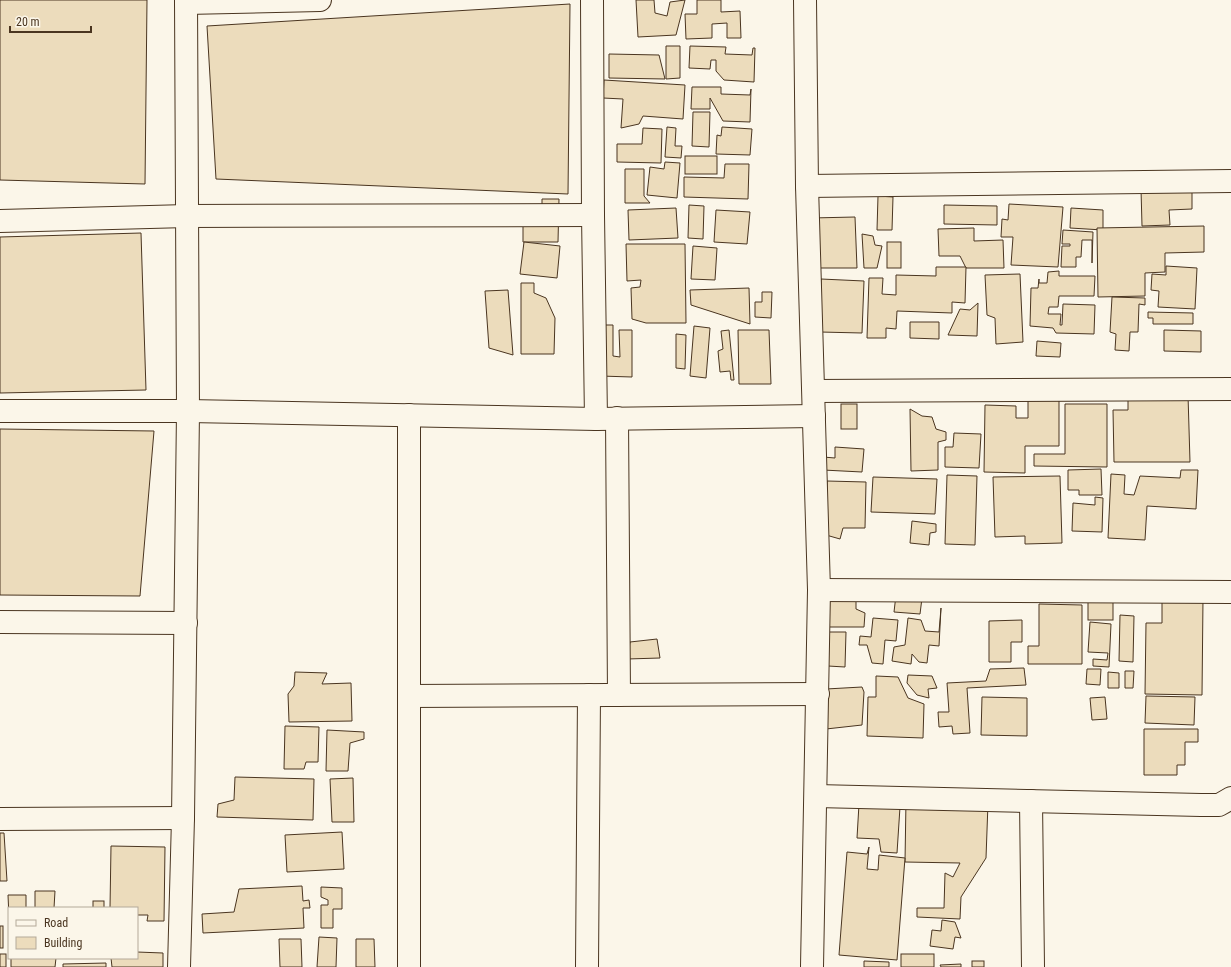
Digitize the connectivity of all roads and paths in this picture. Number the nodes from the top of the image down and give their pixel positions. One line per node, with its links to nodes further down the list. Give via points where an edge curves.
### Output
1 (320, 0): 4 (street)
2 (592, 0): 7 (street)
3 (805, 0): 6 (street)
4 (186, 2): 8 (street)
5 (1231, 181): 6 (street)
6 (807, 186): 11 (street)
7 (593, 215): 8 (street); 16 (street)
8 (187, 216): 9 (street); 13 (street)
9 (0, 221)
10 (1231, 389): 11 (street)
11 (814, 391): 15 (street)
12 (0, 411): 13 (street)
13 (188, 411): 14 (street); 20 (street)
14 (409, 415): 16 (street); 24 (street)
15 (814, 416): 16 (street); 17 (street)
16 (607, 418): 23 (street)
17 (819, 590): 18 (street); 21 (street)
18 (1231, 592)
19 (0, 622): 20 (street)
20 (186, 623): 28 (street)
21 (818, 694): 23 (street); 25 (street)
22 (589, 695): 23 (street); 24 (street); 32 (street)
23 (619, 695)
24 (409, 696): 31 (street)
25 (816, 796): 27 (street); 33 (street)
26 (1231, 798): 27 (street, via 1219,805)
27 (1031, 801): 34 (street)
28 (183, 818): 29 (street); 30 (street)
29 (0, 819)
30 (179, 967)
31 (409, 967)
32 (587, 967)
33 (812, 967)
34 (1033, 967)

